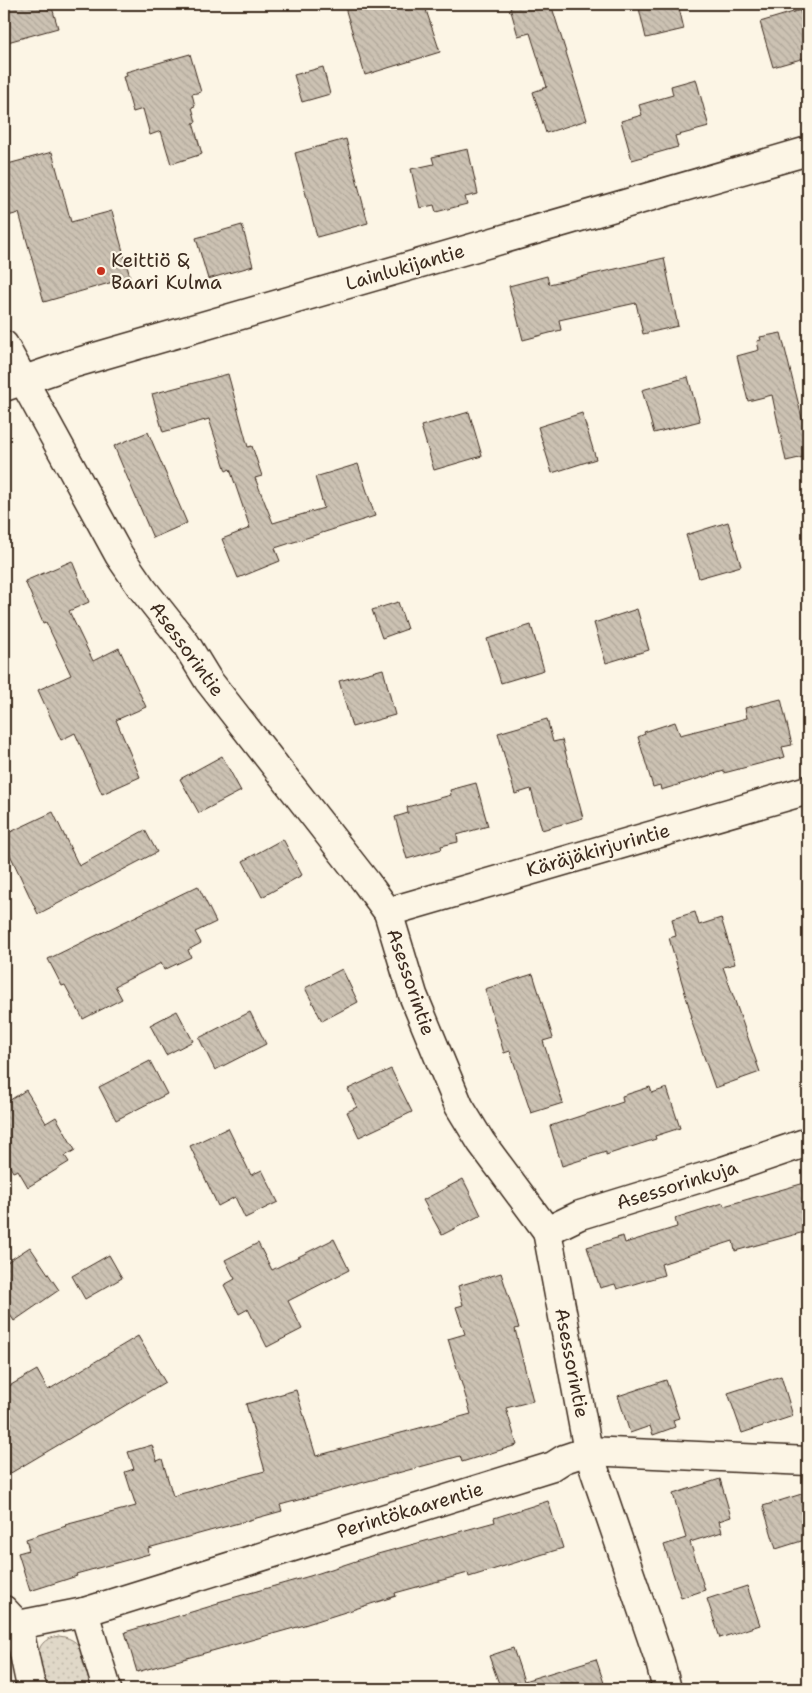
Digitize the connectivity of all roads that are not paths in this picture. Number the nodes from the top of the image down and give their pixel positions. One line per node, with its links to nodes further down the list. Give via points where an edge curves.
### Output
1 (808, 151): 3 (street, Lainlukijantie, via 68,365)
2 (4, 345): 3 (street, Asessorintie)
3 (14, 384): 5 (street, Asessorintie, via 56,443 123,562 186,644 208,680)
4 (808, 790): 5 (street, Käräjäkirjurintie)
5 (388, 912): 7 (street, Asessorintie, via 413,995 459,1106 481,1142)
6 (808, 1142): 7 (street, Asessorinkuja, via 580,1215)
7 (547, 1231): 8 (street, Asessorintie)
8 (588, 1451): 9 (street, Perintökaarentie); 10 (street, Perintökaarentie, via 553,1466); 14 (street, Asessorintie)
9 (808, 1461)
10 (84, 1612): 11 (street, Perintökaarentie); 13 (street)
11 (11, 1618): 12 (street)
12 (33, 1689)
13 (107, 1689)
14 (667, 1689)

